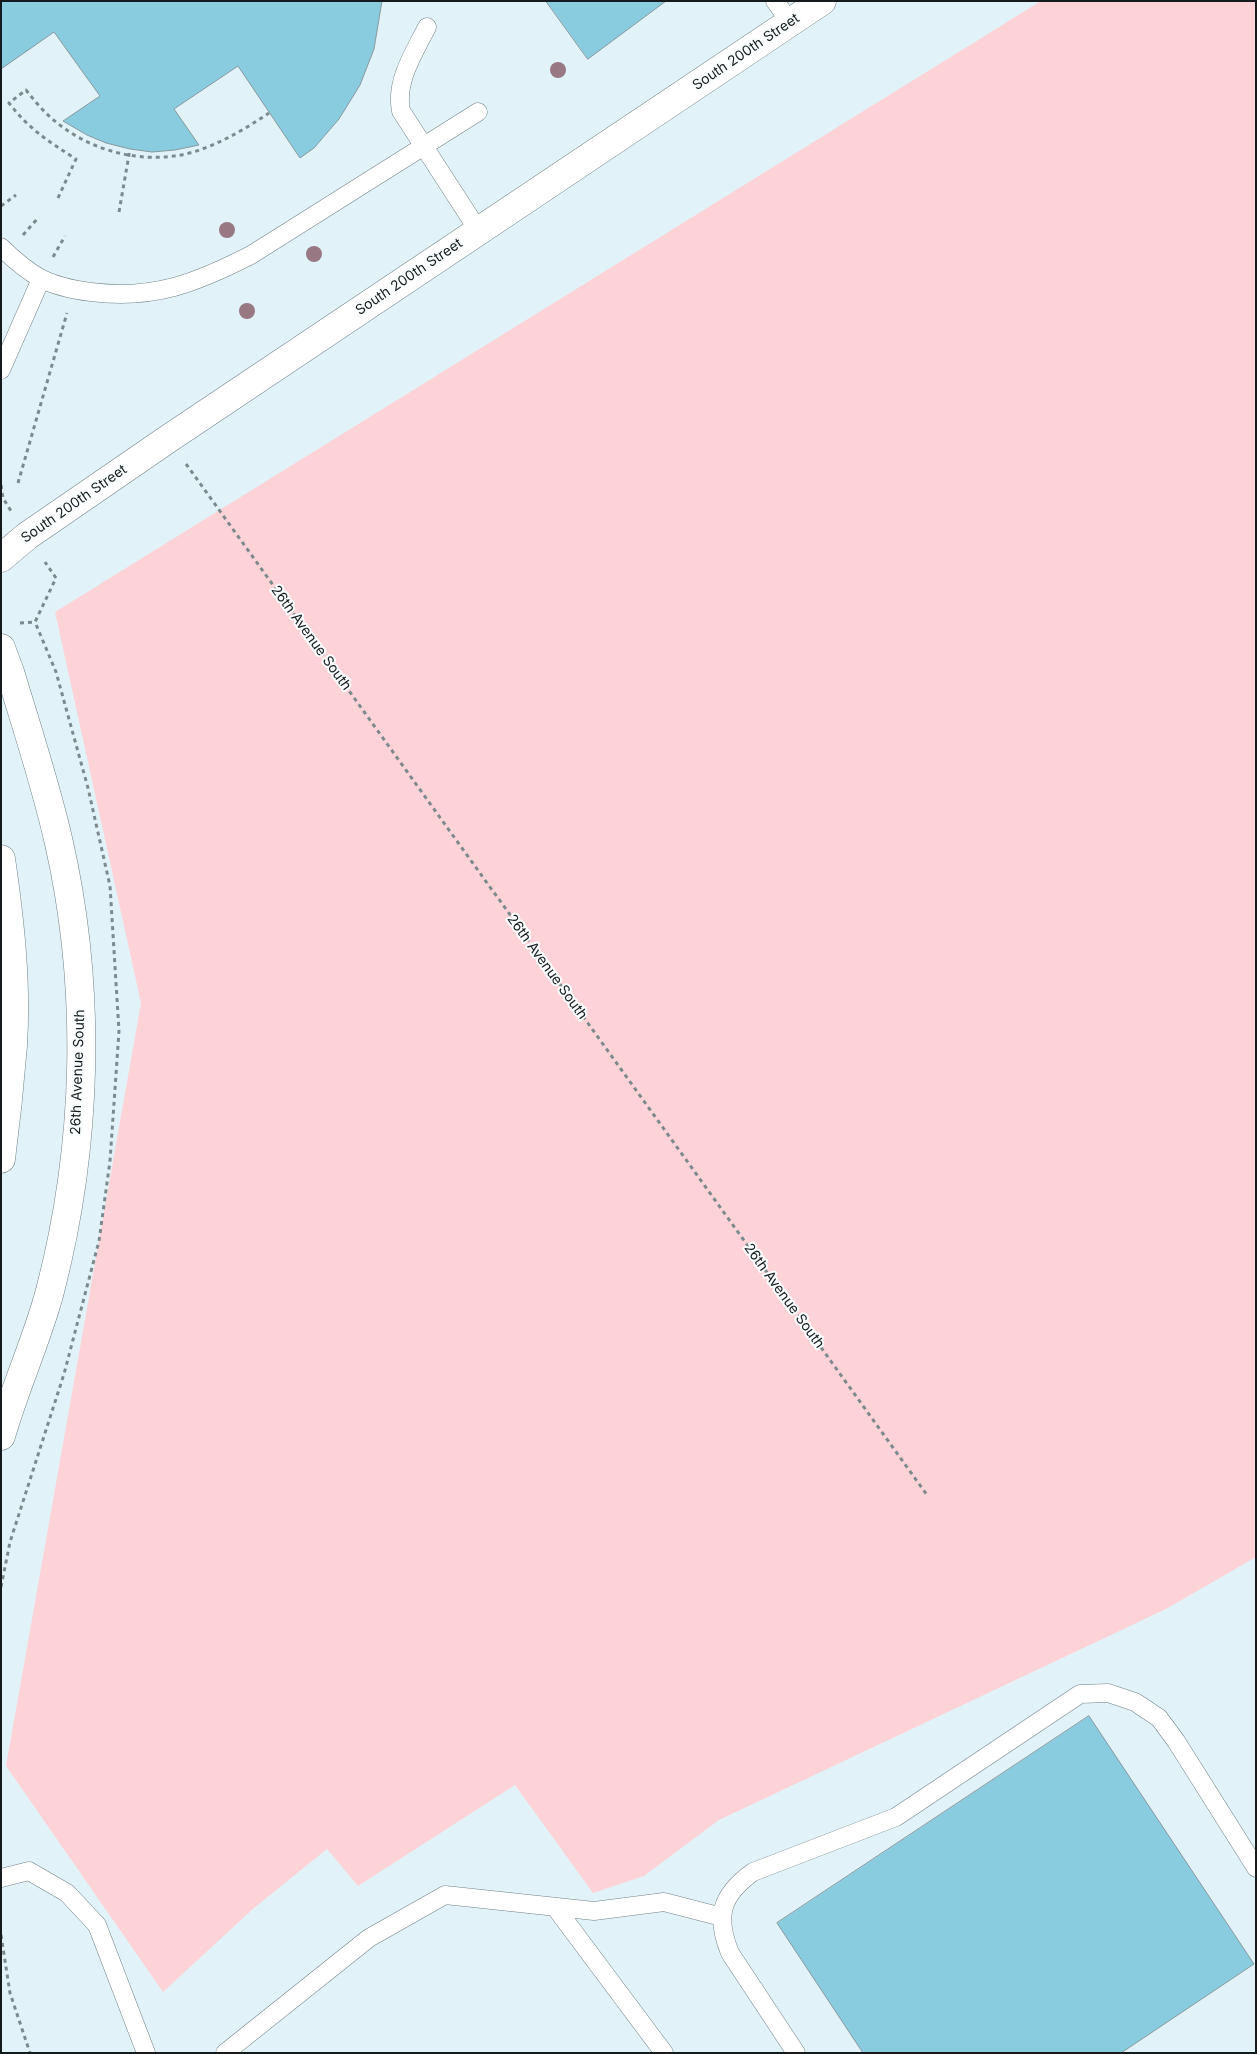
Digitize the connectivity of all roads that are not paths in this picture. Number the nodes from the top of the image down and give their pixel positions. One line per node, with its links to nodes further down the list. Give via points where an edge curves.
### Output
1 (822, 1): 2 (main road, South 200th Street)
2 (783, 12): 6 (main road, South 200th Street)
3 (427, 27): 5 (lane, via 405,71 398,98 400,111)
4 (478, 112): 5 (lane)
5 (424, 147): 6 (lane); 8 (lane, via 251,256 180,287 144,294 111,295 77,291)
6 (478, 230): 10 (main road, South 200th Street, via 168,439 27,536)
7 (1, 248): 8 (lane)
8 (41, 279): 9 (lane)
9 (1, 370)
10 (1, 558)
11 (1, 648): 14 (main road, 26th Avenue South, via 59,842 77,950 82,1036 74,1153 62,1239 50,1291)
12 (1, 859): 13 (main road, via 10,922 14,994 13,1044)
13 (1, 1159)
14 (1, 1436)
15 (1256, 1868): 18 (lane, via 1159,1718 1135,1702 1108,1693 1080,1694 896,1817 753,1872 738,1883 727,1898)
16 (1, 1878): 19 (lane, via 30,1871 68,1893 97,1924)
17 (555, 1907): 18 (lane, via 594,1912 664,1902); 20 (lane, via 446,1895 369,1938); 21 (lane)
18 (722, 1917): 22 (lane, via 723,1935 730,1953)
19 (146, 2053)
20 (225, 2053)
21 (664, 2053)
22 (796, 2053)

